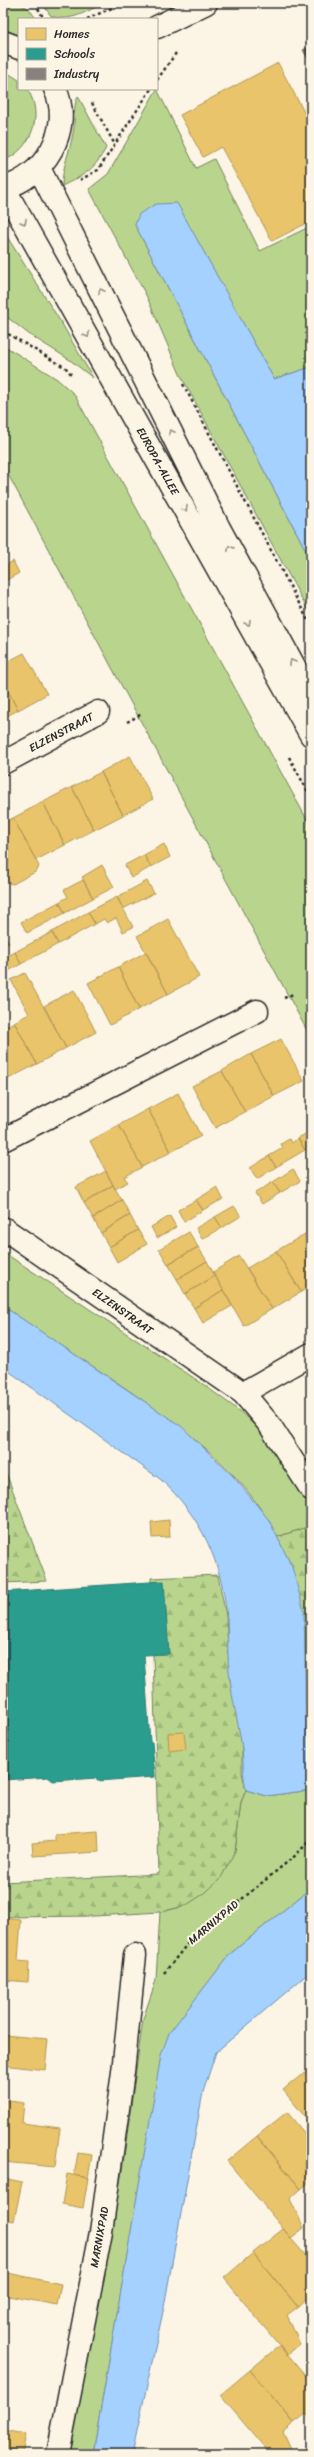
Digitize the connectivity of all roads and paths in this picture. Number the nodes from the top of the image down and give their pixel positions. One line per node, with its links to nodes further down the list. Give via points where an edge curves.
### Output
1 (35, 3): 4 (path)
2 (123, 3): 5 (path)
3 (206, 3): 6 (street)
4 (43, 18)
5 (89, 18)
6 (158, 27)
7 (3, 42): 8 (street)
8 (18, 48)
9 (55, 90): 13 (street, via 59,98 61,123 54,147)
10 (150, 90): 12 (path)
11 (88, 96): 12 (path)
12 (114, 143): 14 (path, via 98,170)
13 (39, 168): 15 (street, via 23,180); 18 (street, EUROPA-ALLEE, one-way to 13, via 219,528)
14 (77, 182)
15 (4, 188): 20 (street, EUROPA-ALLEE, one-way to 20)
16 (182, 382): 17 (path)
17 (311, 626)
18 (311, 696)
19 (98, 712): 21 (street, ELZENSTRAAT)
20 (311, 735)
21 (3, 763)
22 (257, 1011): 23 (street)
23 (3, 1140)
24 (3, 1228): 26 (street, ELZENSTRAAT)
25 (311, 1354): 26 (street)
26 (243, 1394): 27 (street, ELZENSTRAAT, via 269,1424)
27 (311, 1489)
28 (311, 1838): 30 (path, MARNIXPAD, via 296,1855 188,1943)
29 (135, 1955): 31 (street, MARNIXPAD, via 123,2072 101,2232)
30 (160, 1978)
31 (58, 2454)

